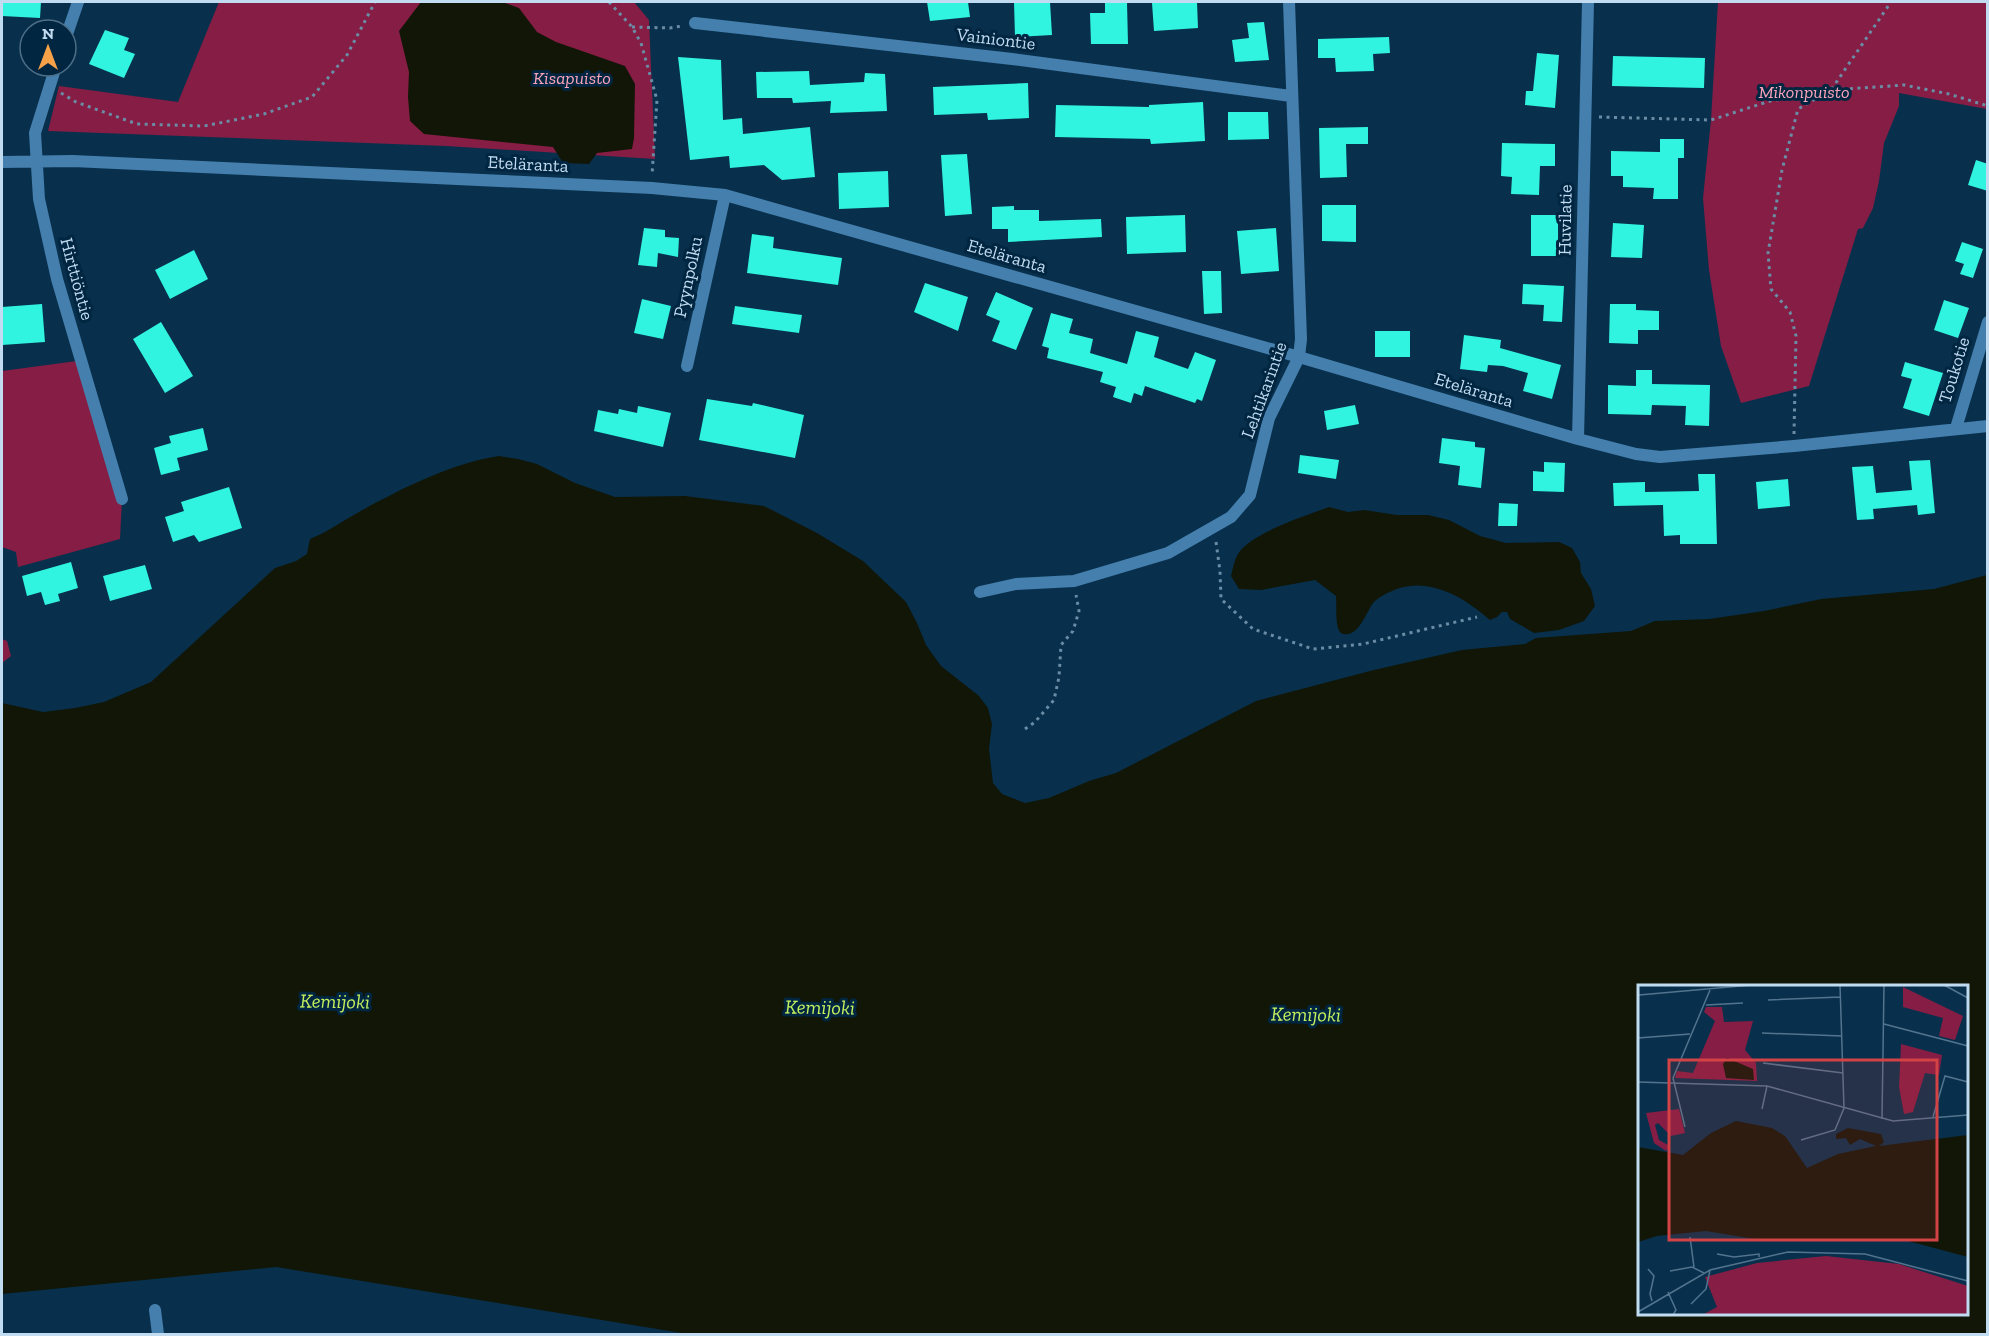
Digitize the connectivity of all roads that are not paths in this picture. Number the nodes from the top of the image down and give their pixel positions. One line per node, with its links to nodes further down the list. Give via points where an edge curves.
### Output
1 (78, 2): 4 (street)
2 (1289, 2): 7 (street, Lehtikarintie)
3 (1588, 2): 16 (street, Huvilatie)
4 (73, 18)
5 (695, 23): 7 (street, Vainiontie)
6 (52, 78): 8 (street, Hirttiöntie, via 35,133)
7 (1292, 96): 12 (street, Lehtikarintie)
8 (35, 161): 9 (street, Eteläranta); 10 (street, Eteläranta, via 652,188); 17 (street, Hirttiöntie, via 39,199 57,279)
9 (2, 162)
10 (725, 195): 12 (street, Eteläranta); 13 (street, Pyynpolku)
11 (1988, 322): 15 (street, Toukotie)
12 (1299, 357): 16 (street, Eteläranta); 18 (street, Lehtikarintie, via 1269,418 1250,495 1231,517 1168,553 1074,581 1016,584)
13 (687, 366)
14 (1988, 426): 15 (street, Eteläranta)
15 (1956, 428): 16 (street, Eteläranta, via 1660,457)
16 (1578, 439)
17 (122, 499)
18 (980, 591)
19 (155, 1310): 20 (street)
20 (158, 1335)

